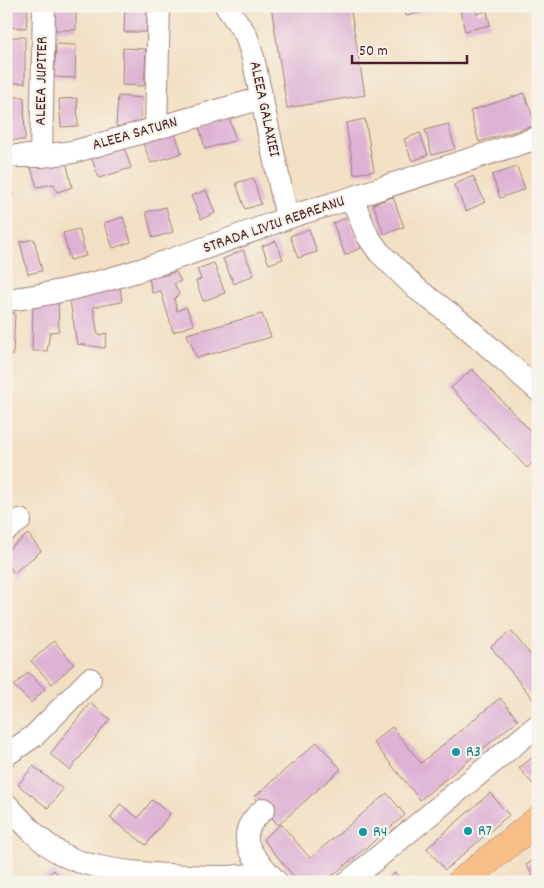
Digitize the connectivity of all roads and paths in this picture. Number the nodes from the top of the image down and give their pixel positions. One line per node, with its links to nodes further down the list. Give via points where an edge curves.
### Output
1 (44, 6): 8 (street, ALEEA JUPITER)
2 (159, 6): 5 (street)
3 (226, 6): 4 (street, ALEEA GALAXIEI, via 246,35)
4 (262, 98): 5 (street, ALEEA SATURN); 10 (street, ALEEA GALAXIEI)
5 (156, 128): 8 (street, ALEEA SATURN, via 73,152)
6 (538, 138): 9 (street, STRADA LIVIU REBREANU)
7 (6, 156): 8 (street, ALEEA SATURN)
8 (41, 156)
9 (352, 198): 10 (street, STRADA LIVIU REBREANU); 12 (street, via 367,235 379,252 417,289 461,322)
10 (288, 218): 11 (street, STRADA LIVIU REBREANU, via 129,272 70,288)
11 (6, 300)
12 (538, 390)
13 (90, 679): 15 (street, via 34,736)
14 (538, 726): 20 (street)
15 (6, 755)
16 (6, 804): 19 (street, via 40,837 78,862 176,876)
17 (264, 809): 19 (street, via 250,822 246,839)
18 (538, 820): 21 (main road)
19 (264, 880)
20 (348, 882)
21 (461, 882)

